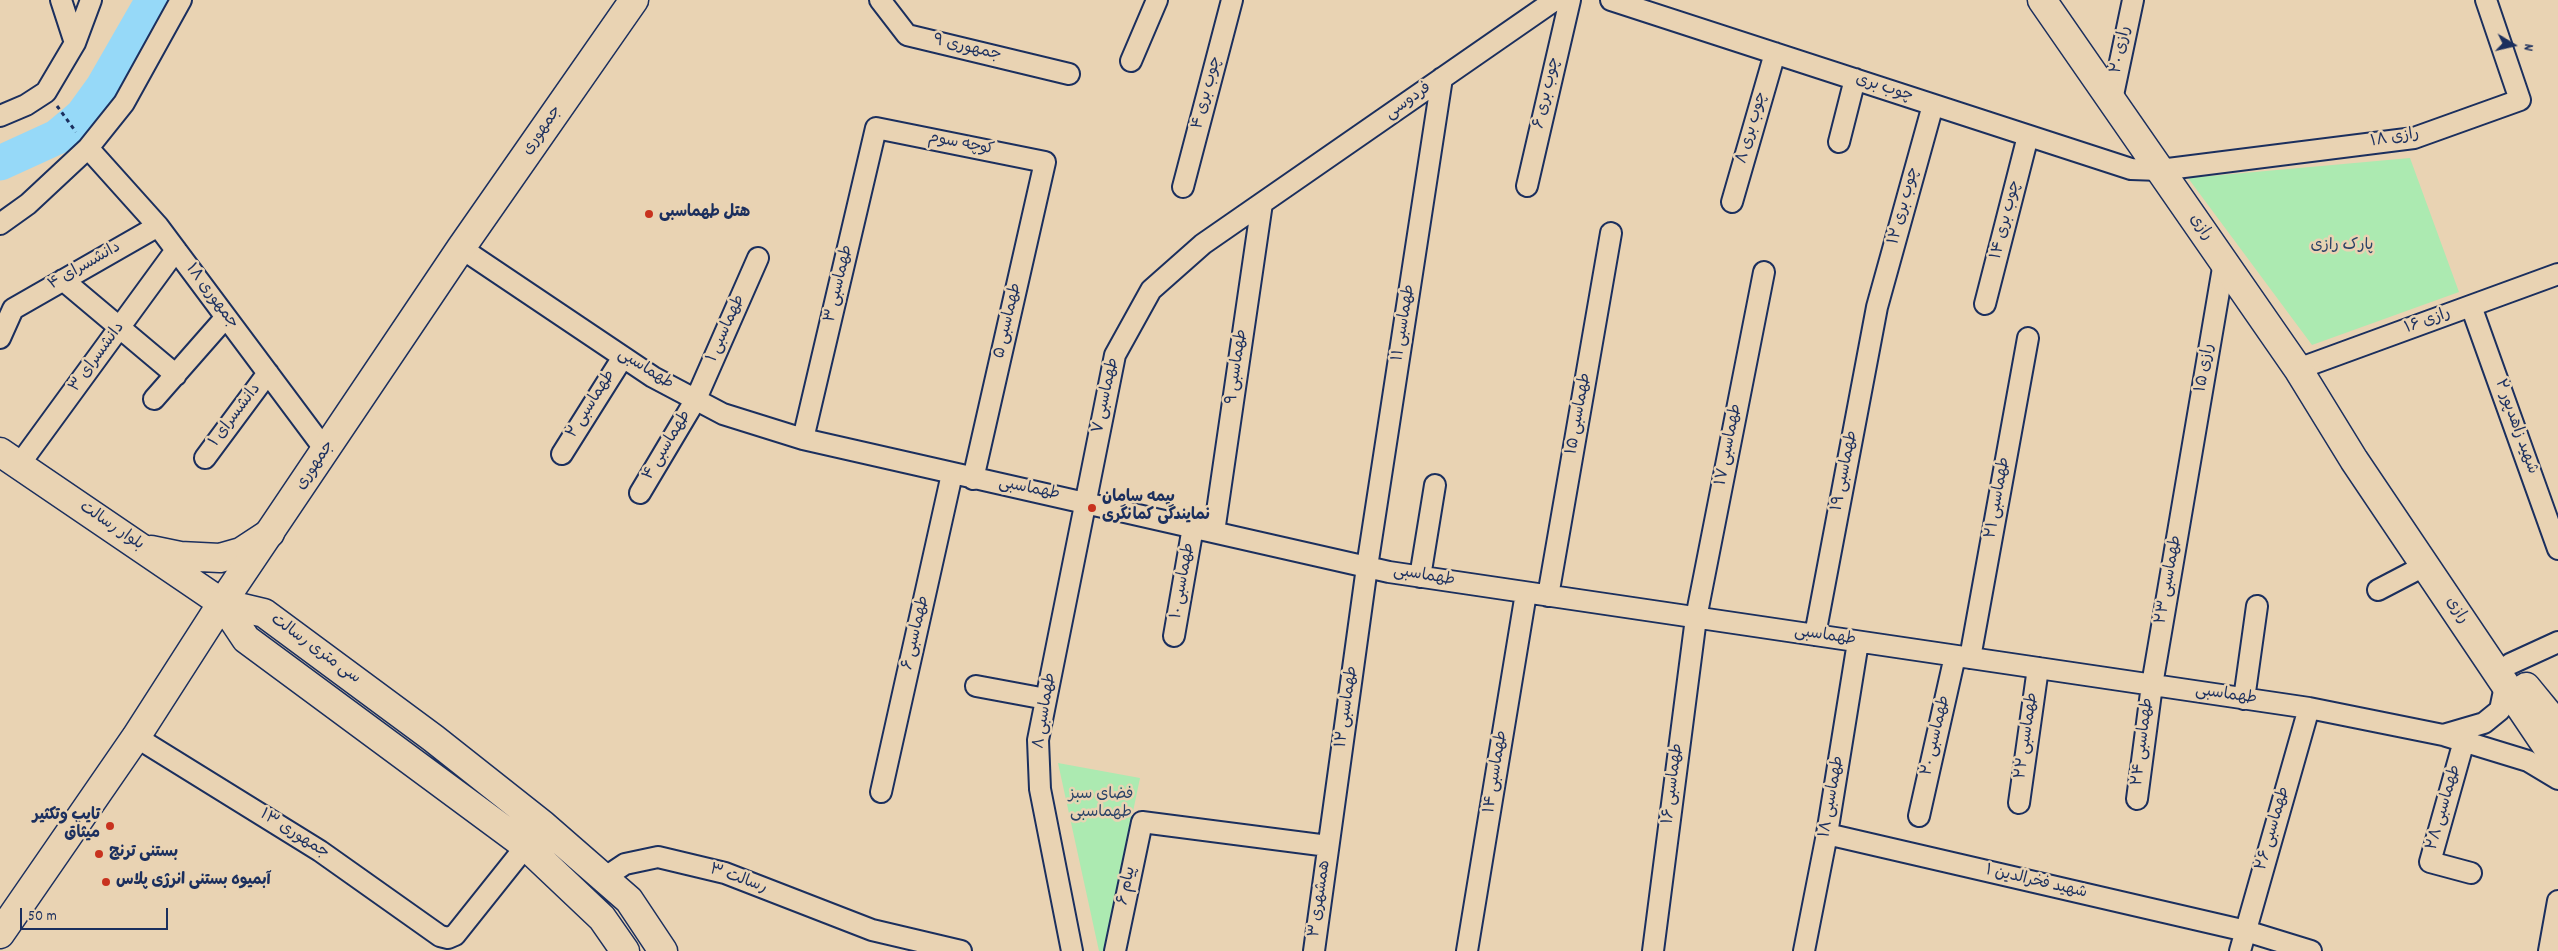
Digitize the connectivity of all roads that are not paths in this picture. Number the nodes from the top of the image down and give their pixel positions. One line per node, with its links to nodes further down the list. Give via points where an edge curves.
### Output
1 (61, 0): 14 (street)
2 (91, 0): 14 (street)
3 (182, 0): 26 (street, via 124,103)
4 (634, 0): 36 (main road, جمهوری)
5 (880, 0): 17 (street, ۹ جمهوری, via 907,35)
6 (1158, 0): 16 (street)
7 (1232, 0): 29 (street, ۴ چوب بری)
8 (1555, 0): 18 (street, فردوسی)
9 (1570, 0): 30 (street, ۶ چوب بری)
10 (1611, 0): 15 (street, چوب بری)
11 (2042, 0): 20 (main road, رازی)
12 (2133, 0): 20 (street, رازی ۲۰)
13 (2486, 0): 28 (street, رازی ۱۸, via 2520,100 2414,138)
14 (75, 43): 22 (street, via 46,92)
15 (1775, 53): 19 (street, چوب بری); 31 (street, ۸ چوب بری)
16 (1131, 61)
17 (1069, 74)
18 (1442, 78): 32 (street, فردوسی); 74 (street, ۱۱ طهماسبی)
19 (1855, 79): 21 (street, چوب بری); 25 (street)
20 (2112, 100): 28 (main road, رازی)
21 (1933, 105): 24 (street, چوب بری); 45 (street, ۱۲ چوب بری)
22 (0, 116)
23 (876, 128): 27 (street, کوچه سوم); 56 (street, ۳ طهماسبی)
24 (2028, 136): 28 (street, چوب بری, via 2131,169); 43 (street, ۱۴ چوب بری)
25 (1839, 142)
26 (88, 148): 33 (street, via 28,204); 34 (street, جمهوری ۱۸)
27 (1046, 162): 64 (street, ۵ طهماسبی)
28 (2160, 170): 39 (main road, رازی)
29 (1183, 186)
30 (1527, 186)
31 (1732, 202)
32 (1262, 203): 67 (street, ۷ طهماسبی, via 1203,244 1151,290 1115,355); 69 (street, ۹ طهماسبی)
33 (0, 224)
34 (158, 226): 37 (street, جمهوری ۱۸); 42 (street, ۴ دانشسرای)
35 (1611, 233): 78 (street, ۱۵ طهماسبی)
36 (461, 248): 50 (street, طهماسبی); 57 (main road, جمهوری)
37 (176, 250): 46 (street, جمهوری ۱۸); 47 (street, ۳ دانشسرای)
38 (758, 258): 55 (street, ۱ طهماسبی)
39 (2224, 262): 51 (main road, رازی); 63 (street, ۱۵ رازی)
40 (1764, 272): 81 (street, ۱۷ طهماسبی)
41 (2558, 274): 44 (street, رازی ۱۶)
42 (63, 280): 47 (street); 48 (street, ۴ دانشسرای, via 13,309)
43 (1985, 304)
44 (2471, 306): 51 (street, رازی ۱۶); 72 (street, ۲ شهید زاهدپور)
45 (1877, 307): 83 (street, ۱۹ طهماسبی)
46 (226, 317): 52 (street, جمهوری ۱۸); 53 (street)
47 (119, 328): 53 (street); 60 (street, ۳ دانشسرای)
48 (0, 338)
49 (2028, 338): 86 (street, ۲۱ طهماسبی)
50 (623, 356): 55 (street, طهماسبی, via 653,377); 58 (street, ۲ طهماسبی)
51 (2298, 369): 61 (main road, رازی)
52 (268, 374): 57 (street, جمهوری ۱۸); 59 (street, ۱ دانشسرای)
53 (176, 375): 54 (street)
54 (154, 399)
55 (696, 399): 56 (street, طهماسبی, via 723,414); 66 (street, ۴ طهماسبی)
56 (803, 439): 62 (street, طهماسبی)
57 (326, 451): 70 (main road, جمهوری)
58 (562, 454)
59 (205, 458)
60 (10, 459): 71 (main road, بلوار رسالت)
61 (2354, 460): 73 (main road, رازی); 88 (main road, رازی, via 2427,548)
62 (952, 474): 64 (street, طهماسبی); 100 (street, ۶ طهماسبی)
63 (2188, 474): 89 (street, ۲۳ طهماسبی)
64 (973, 479): 67 (street, طهماسبی)
65 (1435, 485): 75 (street)
66 (640, 493)
67 (1085, 502): 68 (street, طهماسبی); 91 (street, ۸ طهماسبی)
68 (1193, 527): 69 (street, طهماسبی); 82 (street, ۱۰ طهماسبی)
69 (1214, 532): 74 (street, طهماسبی)
70 (270, 533): 71 (main road, via 241,552 220,558 180,556); 79 (main road, جمهوری)
71 (143, 549): 79 (main road, بلوار رسالت)
72 (2558, 549)
73 (2426, 565): 76 (street); 88 (main road, رازی)
74 (1367, 567): 75 (street, طهماسبی); 106 (street, ۱۲ طهماسبی)
75 (1420, 577): 77 (street, طهماسبی)
76 (2378, 590)
77 (1526, 593): 78 (street, طهماسبی); 118 (street, ۱۴ طهماسبی)
78 (1548, 596): 81 (street, طهماسبی)
79 (222, 603): 96 (main road, جمهوری); 105 (main road, سی متری رسالت, via 246,639); 108 (main road, سی متری رسالت, via 264,613 433,738 543,824)
80 (2257, 606): 92 (street)
81 (1696, 618): 83 (street, طهماسبی); 119 (street, ۱۶ طهماسبی)
82 (1174, 636)
83 (1815, 636): 84 (street, طهماسبی)
84 (1858, 642): 86 (street, طهماسبی); 104 (street, ۱۸ طهماسبی)
85 (2558, 642): 88 (street)
86 (1962, 657): 87 (street, طهماسبی); 103 (street, ۲۰ طهماسبی)
87 (2038, 668): 89 (street, طهماسبی); 102 (street, ۲۲ طهماسبی)
88 (2507, 675): 94 (main road, رازی); 95 (street, طهماسبی, via 2500,710 2484,723); 98 (main road, رازی)
89 (2152, 685): 92 (street, طهماسبی); 101 (street, ۲۴ طهماسبی)
90 (976, 686): 91 (street)
91 (1046, 699): 115 (street, ۸ طهماسبی, via 1038,740 1040,789)
92 (2244, 699): 93 (street, طهماسبی)
93 (2309, 708): 95 (street, طهماسبی); 110 (street, ۲۶ طهماسبی)
94 (2558, 726)
95 (2443, 735): 97 (street, طهماسبی)
96 (136, 738): 105 (street, ۱۳ جمهوری, via 320,852 440,936 448,938 455,935); 111 (main road, جمهوری)
97 (2464, 741): 99 (street, طهماسبی, via 2528,761); 107 (street, ۲۸ طهماسبی, via 2430,862)
98 (2558, 763)
99 (2558, 779)
100 (881, 792)
101 (2137, 799)
102 (2019, 803)
103 (1919, 816)
104 (1827, 834): 110 (street, ۱ شهید فخرالدین); 120 (street, ۱۸ طهماسبی)
105 (526, 846): 112 (main road, سی متری رسالت, via 602,918)
106 (1328, 846): 116 (street, ۶ پیام, via 1142,822); 117 (street, ۳ همشهری)
107 (2471, 873)
108 (604, 878): 113 (main road, سی متری رسالت, via 629,900); 114 (street, ۳ رسالت, via 625,864 658,857 725,873 872,930)
109 (2558, 901): 123 (street)
110 (2246, 931): 121 (street, ۲۶ طهماسبی); 122 (street, ۱ شهید فخرالدین)
111 (0, 934)
112 (625, 951)
113 (663, 951)
114 (961, 951)
115 (1072, 951)
116 (1115, 951)
117 (1314, 951)
118 (1467, 951)
119 (1652, 951)
120 (1804, 951)
121 (2240, 951)
122 (2311, 951)
123 (2549, 951)

